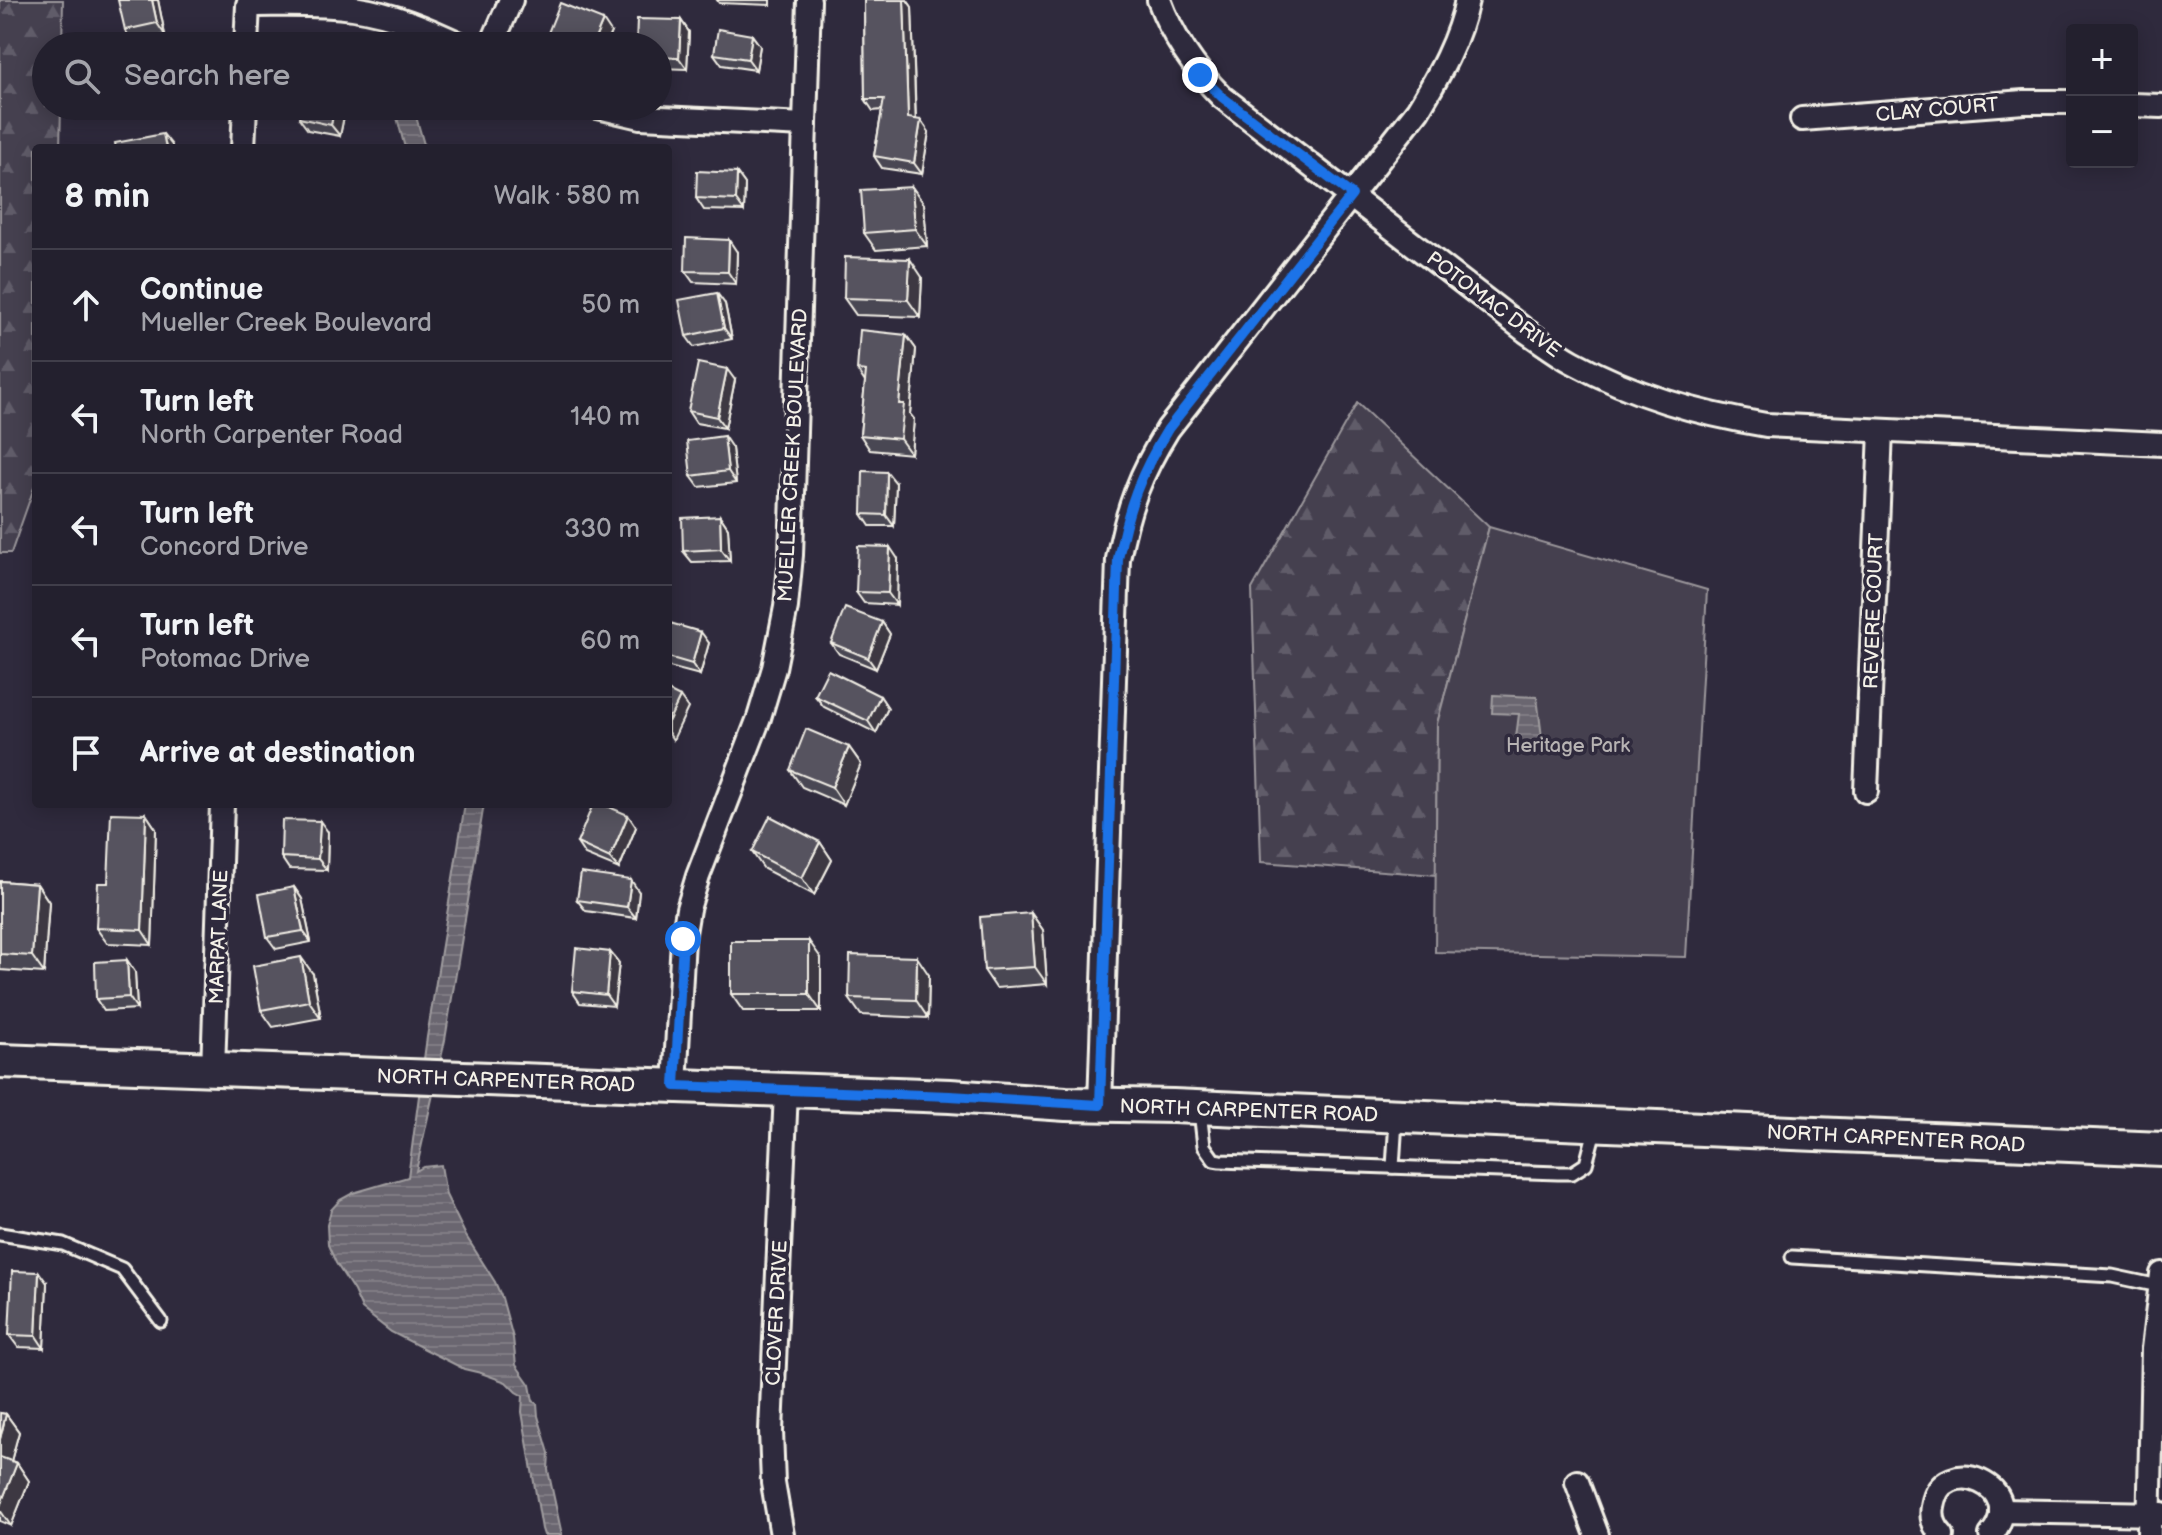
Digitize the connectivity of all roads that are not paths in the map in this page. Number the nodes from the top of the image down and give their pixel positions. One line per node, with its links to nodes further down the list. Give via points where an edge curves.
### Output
1 (511, 0): 7 (street)
2 (809, 0): 14 (street, MUELLER CREEK BOULEVARD)
3 (1159, 0): 16 (street, POTOMAC DRIVE, via 1167,23 1200,75)
4 (1467, 0): 16 (street, via 1439,75)
5 (247, 32): 6 (street, via 248,5 353,8)
6 (434, 32)
7 (497, 32)
8 (2066, 102): 12 (street, CLAY COURT)
9 (2138, 105): 10 (street)
10 (2162, 106)
11 (672, 119): 14 (street)
12 (1802, 119)
13 (244, 120): 15 (street)
14 (805, 125): 23 (street, MUELLER CREEK BOULEVARD, via 786,607 759,718 688,909)
15 (243, 144)
16 (1352, 195): 17 (street, POTOMAC DRIVE, via 1526,331 1619,385 1713,416 1766,425); 25 (street, via 1168,429 1150,458 1125,521 1118,559)
17 (1881, 431): 18 (street, POTOMAC DRIVE); 19 (street, REVERE COURT)
18 (2162, 444)
19 (1866, 791)
20 (222, 808): 22 (street, MARPAT LANE)
21 (0, 1061): 22 (street, NORTH CARPENTER ROAD)
22 (213, 1070): 23 (street, NORTH CARPENTER ROAD)
23 (675, 1086): 24 (street, NORTH CARPENTER ROAD)
24 (786, 1091): 25 (street, NORTH CARPENTER ROAD); 38 (street, CLOVER DRIVE, via 771,1431)
25 (1100, 1105): 26 (street, NORTH CARPENTER ROAD)
26 (1199, 1107): 27 (street, NORTH CARPENTER ROAD); 30 (lane, via 1204,1146 1214,1160)
27 (1396, 1115): 28 (street, NORTH CARPENTER ROAD); 30 (lane)
28 (1597, 1124): 29 (street, NORTH CARPENTER ROAD); 30 (lane, via 1586,1164 1572,1173)
29 (2162, 1149)
30 (1393, 1167)
31 (0, 1234): 34 (lane, via 63,1244 122,1269)
32 (1792, 1257): 33 (lane)
33 (2161, 1279): 37 (street, via 2153,1349)
34 (161, 1321)
35 (1577, 1482): 39 (street)
36 (2001, 1511): 37 (street); 40 (street, via 1984,1481 1950,1481 1932,1508); 41 (street)
37 (2154, 1521)
38 (782, 1535)
39 (1597, 1535)
40 (1942, 1535)
41 (1991, 1535)

